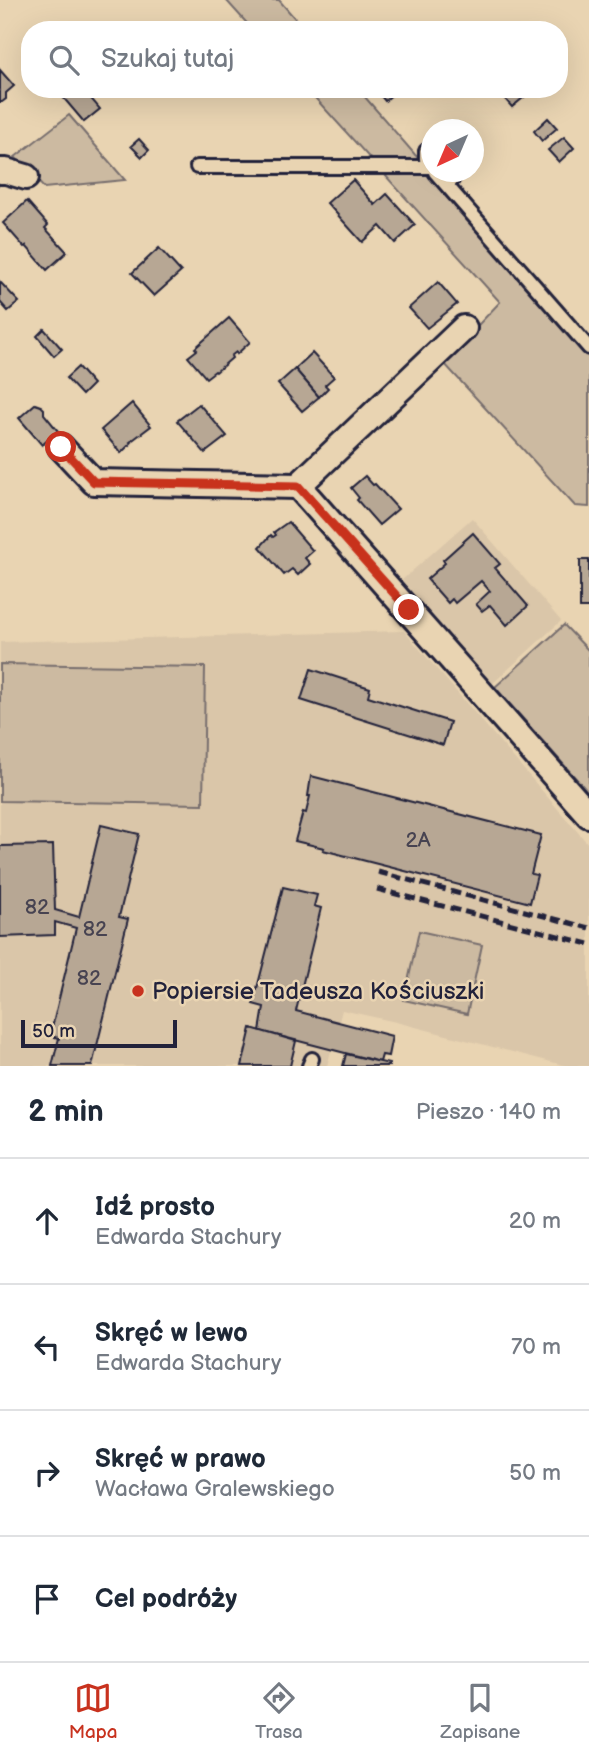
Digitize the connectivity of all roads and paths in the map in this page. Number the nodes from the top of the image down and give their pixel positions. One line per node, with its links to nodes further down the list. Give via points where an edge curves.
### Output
1 (197, 167): 2 (lane)
2 (421, 167)
3 (0, 171): 4 (street)
4 (26, 177)
5 (450, 182): 6 (lane)
6 (447, 184): 8 (lane)
7 (464, 328): 10 (street)
8 (589, 348)
9 (61, 447): 10 (street, via 94,482)
10 (298, 486): 11 (street)
11 (589, 815)

